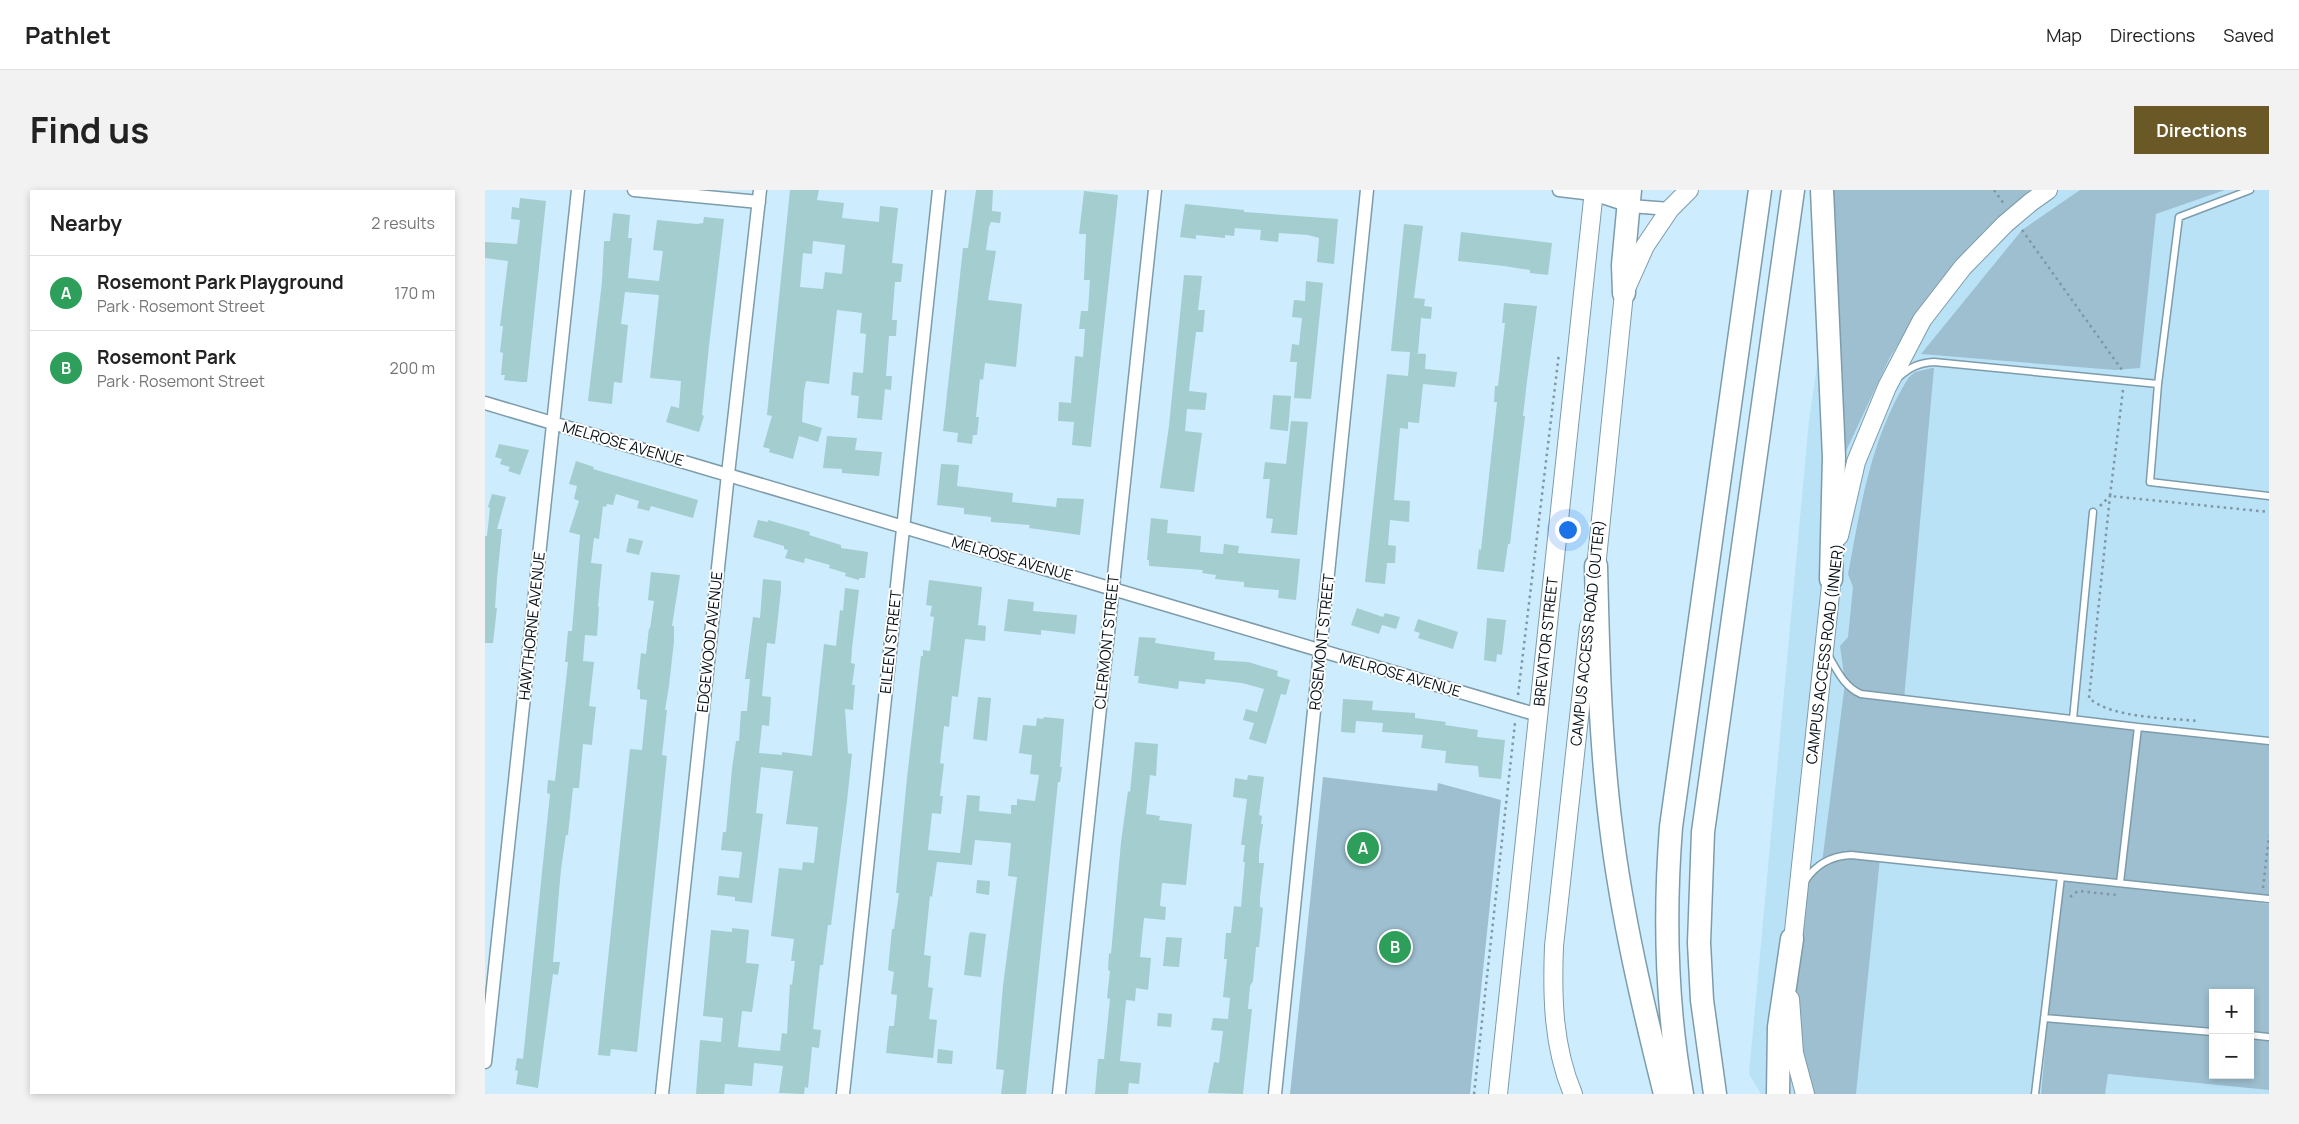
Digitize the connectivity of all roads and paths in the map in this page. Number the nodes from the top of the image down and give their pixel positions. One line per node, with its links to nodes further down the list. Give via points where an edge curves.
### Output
1 (578, 190): 26 (street, HAWTHORNE AVENUE)
2 (634, 190): 16 (street)
3 (939, 190): 32 (street, EILEEN STREET)
4 (1155, 190): 35 (street, CLERMONT STREET)
5 (1367, 190): 37 (street, ROSEMONT STREET)
6 (1559, 190): 14 (street)
7 (1689, 190): 17 (street, CAMPUS ACCESS ROAD (OUTER))
8 (1761, 190): 67 (highway, via 1671,827 1666,884 1669,1001)
9 (1793, 190): 68 (highway, via 1703,832 1699,943 1702,1000)
10 (1822, 190): 34 (highway, via 1833,449)
11 (1993, 190): 18 (path)
12 (2049, 190): 24 (street, CAMPUS ACCESS ROAD (INNER), via 2005,224 1963,267 1922,320)
13 (2250, 190): 23 (lane, via 2179,218)
14 (1593, 192): 15 (street); 39 (street, BREVATOR STREET)
15 (1630, 195): 17 (street); 20 (highway, via 1623,265)
16 (760, 196): 27 (street, EDGEWOOD AVENUE)
17 (1671, 209): 20 (street, CAMPUS ACCESS ROAD (OUTER), via 1645,246)
18 (2008, 209)
19 (2022, 230): 22 (path, via 2124,374)
20 (1624, 294): 33 (street, CAMPUS ACCESS ROAD (OUTER))
21 (1560, 345): 38 (path)
22 (2124, 381): 23 (lane); 24 (lane, via 1922,363 1909,368); 28 (path)
23 (2158, 384): 29 (lane, via 2150,482)
24 (1887, 387): 34 (street, CAMPUS ACCESS ROAD (INNER), via 1856,462)
25 (485, 403): 26 (street, MELROSE AVENUE)
26 (553, 423): 27 (street, MELROSE AVENUE); 57 (street, HAWTHORNE AVENUE)
27 (728, 474): 32 (street, MELROSE AVENUE); 58 (street, EDGEWOOD AVENUE)
28 (2110, 496): 30 (path); 31 (path); 41 (path, via 2089,698 2097,706 2111,711)
29 (2269, 496)
30 (2093, 512): 40 (lane)
31 (2269, 512)
32 (904, 527): 35 (street, MELROSE AVENUE); 59 (street, EILEEN STREET)
33 (1596, 566): 56 (street, CAMPUS ACCESS ROAD (OUTER), via 1554,946 1553,1010); 66 (highway, via 1600,698 1611,829 1632,957)
34 (1831, 579): 36 (street, CAMPUS ACCESS ROAD (INNER))
35 (1113, 588): 37 (street, MELROSE AVENUE); 60 (street, CLERMONT STREET)
36 (1823, 647): 40 (lane, via 1845,683 1861,694); 47 (street, CAMPUS ACCESS ROAD (INNER))
37 (1321, 652): 38 (street, MELROSE AVENUE); 61 (street, ROSEMONT STREET)
38 (1517, 709): 39 (street, MELROSE AVENUE); 62 (path)
39 (1538, 715): 63 (street, BREVATOR STREET)
40 (2073, 719): 42 (lane)
41 (2200, 721)
42 (2138, 727): 43 (lane); 46 (lane)
43 (2269, 741)
44 (2269, 836): 49 (path)
45 (2061, 877): 46 (lane); 47 (lane, via 1851,855 1835,856 1809,874); 52 (lane)
46 (2120, 883): 49 (lane)
47 (1797, 892): 51 (street, CAMPUS ACCESS ROAD (INNER))
48 (2126, 896): 50 (path, via 2078,891)
49 (2266, 898)
50 (2067, 903)
51 (1792, 939): 69 (highway, via 1779,1027); 70 (street, CAMPUS ACCESS ROAD (INNER), via 1789,1010)
52 (2044, 1018): 53 (lane); 71 (lane)
53 (2209, 1032)
54 (2254, 1036): 55 (lane)
55 (2268, 1037)
56 (1559, 1046): 64 (street); 65 (street, CAMPUS ACCESS ROAD (OUTER))
57 (485, 1062)
58 (662, 1094)
59 (843, 1094)
60 (1059, 1094)
61 (1275, 1094)
62 (1474, 1094)
63 (1498, 1094)
64 (1559, 1094)
65 (1573, 1094)
66 (1665, 1094)
67 (1682, 1094)
68 (1715, 1094)
69 (1778, 1094)
70 (1805, 1094)
71 (2035, 1094)

